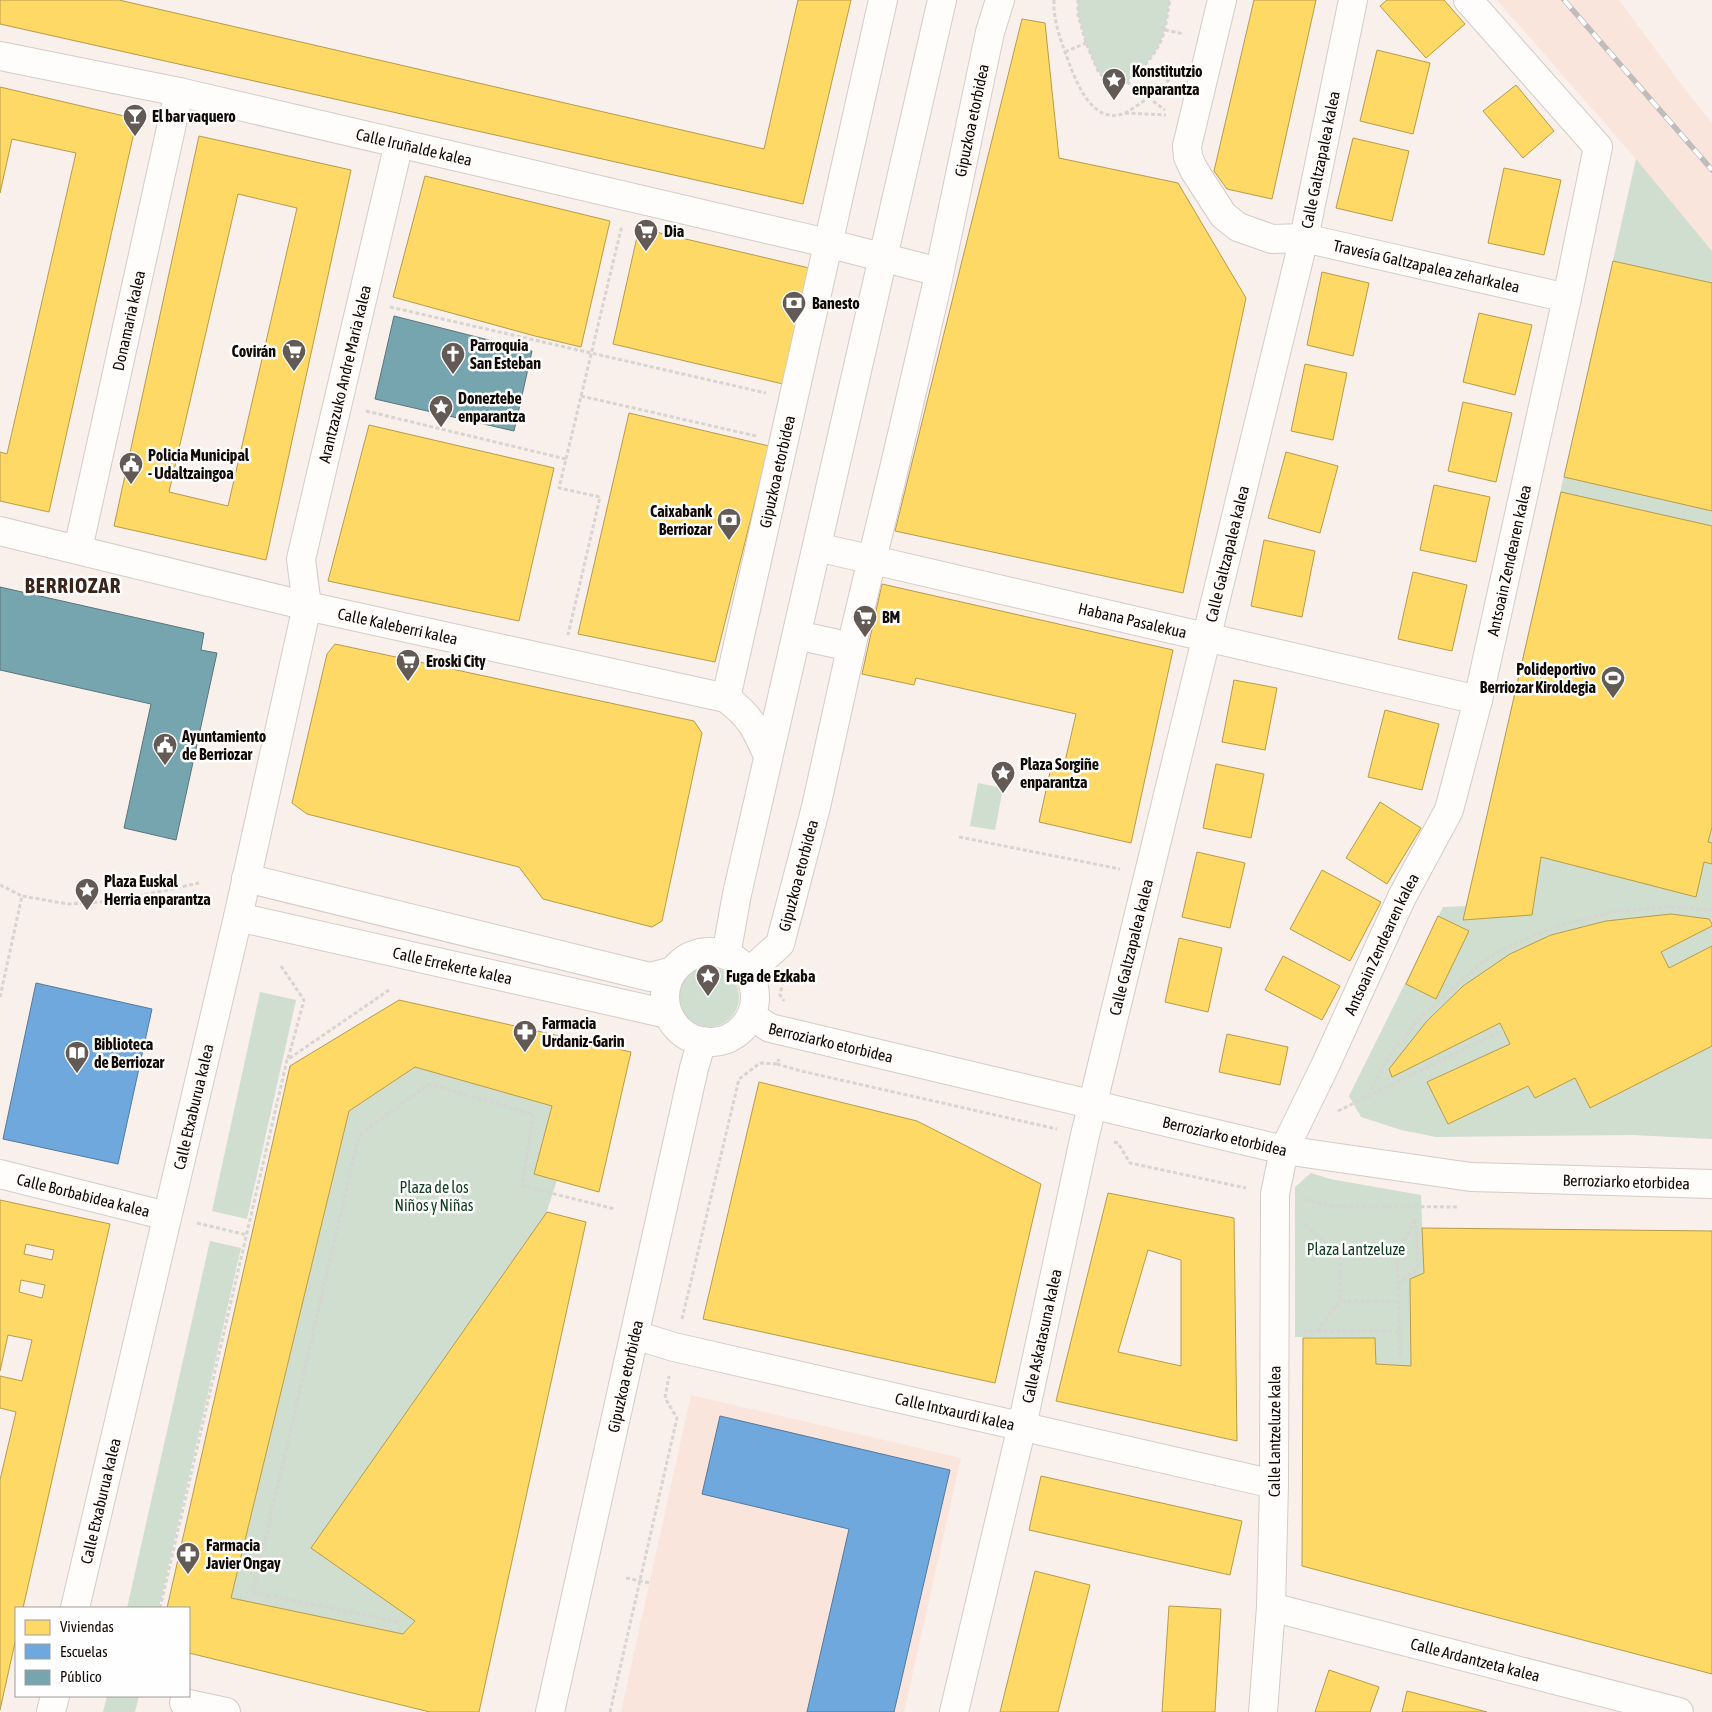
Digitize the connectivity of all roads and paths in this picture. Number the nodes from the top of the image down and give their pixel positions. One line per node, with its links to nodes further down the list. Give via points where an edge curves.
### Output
1 (883, 0): 23 (street, Gipuzkoa etorbidea)
2 (942, 0): 24 (street)
3 (1000, 0): 25 (street, Gipuzkoa etorbidea, via 990,32)
4 (1054, 0): 13 (path)
5 (1078, 0): 12 (path, via 1078,15)
6 (1170, 0): 10 (path)
7 (1222, 0): 22 (street, Travesía Galtzapalea zeharkalea, via 1187,146 1188,157 1223,215 1238,227 1272,239)
8 (1353, 0): 22 (street, Calle Galtzapalea kalea)
9 (1468, 0): 26 (street, Antsoain Zendearen kalea, via 1598,147)
10 (1165, 30): 11 (path); 16 (path, via 1152,56)
11 (1190, 36)
12 (1086, 43): 13 (path); 16 (path, via 1098,71 1110,85 1119,87)
13 (1065, 52): 19 (path, via 1076,84 1094,107 1108,115)
14 (0, 56): 17 (street, Calle Iruñalde kalea)
15 (1176, 69): 18 (path)
16 (1127, 82): 18 (path)
17 (180, 92): 20 (street, Calle Iruñalde kalea); 36 (street, Donamaria kalea)
18 (1149, 98): 19 (path); 19 (path, via 1172,116)
19 (1125, 113)
20 (399, 143): 23 (street, Calle Iruñalde kalea); 38 (street, Arantzazuko Andre Maria kalea, via 301,559)
21 (623, 224): 28 (path)
22 (1304, 238): 26 (street, Travesía Galtzapalea zeharkalea); 40 (street, Calle Galtzapalea kalea)
23 (827, 243): 24 (street); 43 (street, Gipuzkoa etorbidea)
24 (882, 259): 25 (street); 35 (street)
25 (939, 272): 37 (street, Gipuzkoa etorbidea)
26 (1567, 298): 44 (street, Antsoain Zendearen kalea)
27 (384, 306): 28 (path)
28 (591, 354): 29 (path); 30 (path)
29 (770, 394)
30 (581, 396): 32 (path); 33 (path)
31 (360, 410): 33 (path)
32 (760, 437)
33 (566, 459): 41 (path, via 559,488 600,497)
34 (0, 531): 36 (street, Calle Kaleberri kalea)
35 (817, 547): 37 (street, Habana Pasalekua); 39 (street)
36 (78, 549): 38 (street, Calle Kaleberri kalea)
37 (872, 559): 40 (street, Habana Pasalekua); 42 (street, Gipuzkoa etorbidea)
38 (308, 606): 43 (street, Calle Kaleberri kalea); 48 (street, Calle Etxaburua kalea)
39 (796, 635): 42 (street); 45 (street)
40 (1206, 637): 44 (street, Habana Pasalekua); 68 (street, Calle Galtzapalea kalea)
41 (567, 642)
42 (851, 647): 59 (street, Gipuzkoa etorbidea, via 816,807 780,944)
43 (726, 698): 45 (street, Calle Kaleberri kalea, via 742,710 755,727)
44 (1478, 700): 70 (street, Antsoain Zendearen kalea, via 1449,810 1402,898)
45 (768, 756): 54 (street)
46 (959, 837): 47 (path)
47 (1120, 869)
48 (246, 878): 53 (street, Calle Etxaburua kalea); 57 (street, via 650,977)
49 (199, 883): 51 (path, via 115,901 68,904)
50 (0, 885): 51 (path)
51 (22, 896): 58 (path)
52 (1712, 910): 67 (path, via 1670,907 1618,911 1554,927 1501,950 1481,962 1419,1019 1389,1056)
53 (238, 917): 62 (street, Calle Errekerte kalea); 74 (street, Calle Etxaburua kalea)
54 (726, 955): 57 (street, via 696,954); 59 (street, via 739,962)
55 (281, 966): 66 (path, via 304,1000)
56 (0, 972): 58 (path)
57 (673, 972): 62 (street, via 665,1000)
58 (5, 973): 61 (path)
59 (748, 973): 63 (street, via 754,987 755,1002)
60 (389, 990): 66 (path)
61 (0, 997)
62 (668, 1014): 65 (street, via 676,1027)
63 (751, 1016): 65 (street, via 731,1037 717,1042); 68 (street, Berroziarko etorbidea, via 770,1028)
64 (1504, 1030): 67 (path)
65 (702, 1041): 86 (street, Gipuzkoa etorbidea)
66 (287, 1060): 77 (path)
67 (1368, 1096): 69 (path)
68 (1093, 1105): 70 (street, Berroziarko etorbidea); 88 (street, Calle Askatasuna kalea)
69 (1338, 1111)
70 (1284, 1150): 72 (street, Berroziarko etorbidea, via 1471,1176); 89 (street, Calle Lantzeluze kalea, via 1275,1194)
71 (0, 1174): 74 (street, Calle Borbabidea kalea)
72 (1712, 1184)
73 (615, 1209): 95 (path, via 522,1186 533,1114 430,1084 359,1136 253,1592)
74 (167, 1216): 92 (street, Calle Etxaburua kalea)
75 (1300, 1221): 78 (path)
76 (197, 1223): 77 (path)
77 (247, 1235): 93 (path)
78 (1340, 1255): 79 (path); 81 (path)
79 (1398, 1256): 80 (path); 80 (path, via 1416,1218 1418,1269)
80 (1398, 1284): 82 (path)
81 (1340, 1301): 82 (path); 84 (path)
82 (1398, 1301): 85 (path)
83 (1298, 1331): 84 (path)
84 (1317, 1331): 85 (path)
85 (1399, 1331): 87 (path)
86 (635, 1335): 88 (street, Calle Intxaurdi kalea, via 681,1349); 100 (street, Gipuzkoa etorbidea)
87 (1400, 1356)
88 (1022, 1426): 89 (street, Calle Intxaurdi kalea); 101 (street, Calle Askatasuna kalea)
89 (1274, 1484): 94 (street, Calle Lantzeluze kalea)
90 (626, 1578): 91 (path)
91 (650, 1583)
92 (75, 1607)
93 (160, 1607)
94 (1271, 1607): 102 (street, Calle Lantzeluze kalea); 103 (street, Calle Ardantzeta kalea)
95 (398, 1622)
96 (55, 1697): 98 (street)
97 (184, 1703): 99 (street)
98 (51, 1712)
99 (226, 1712)
100 (550, 1712)
101 (954, 1712)
102 (1263, 1712)
103 (1679, 1712)

